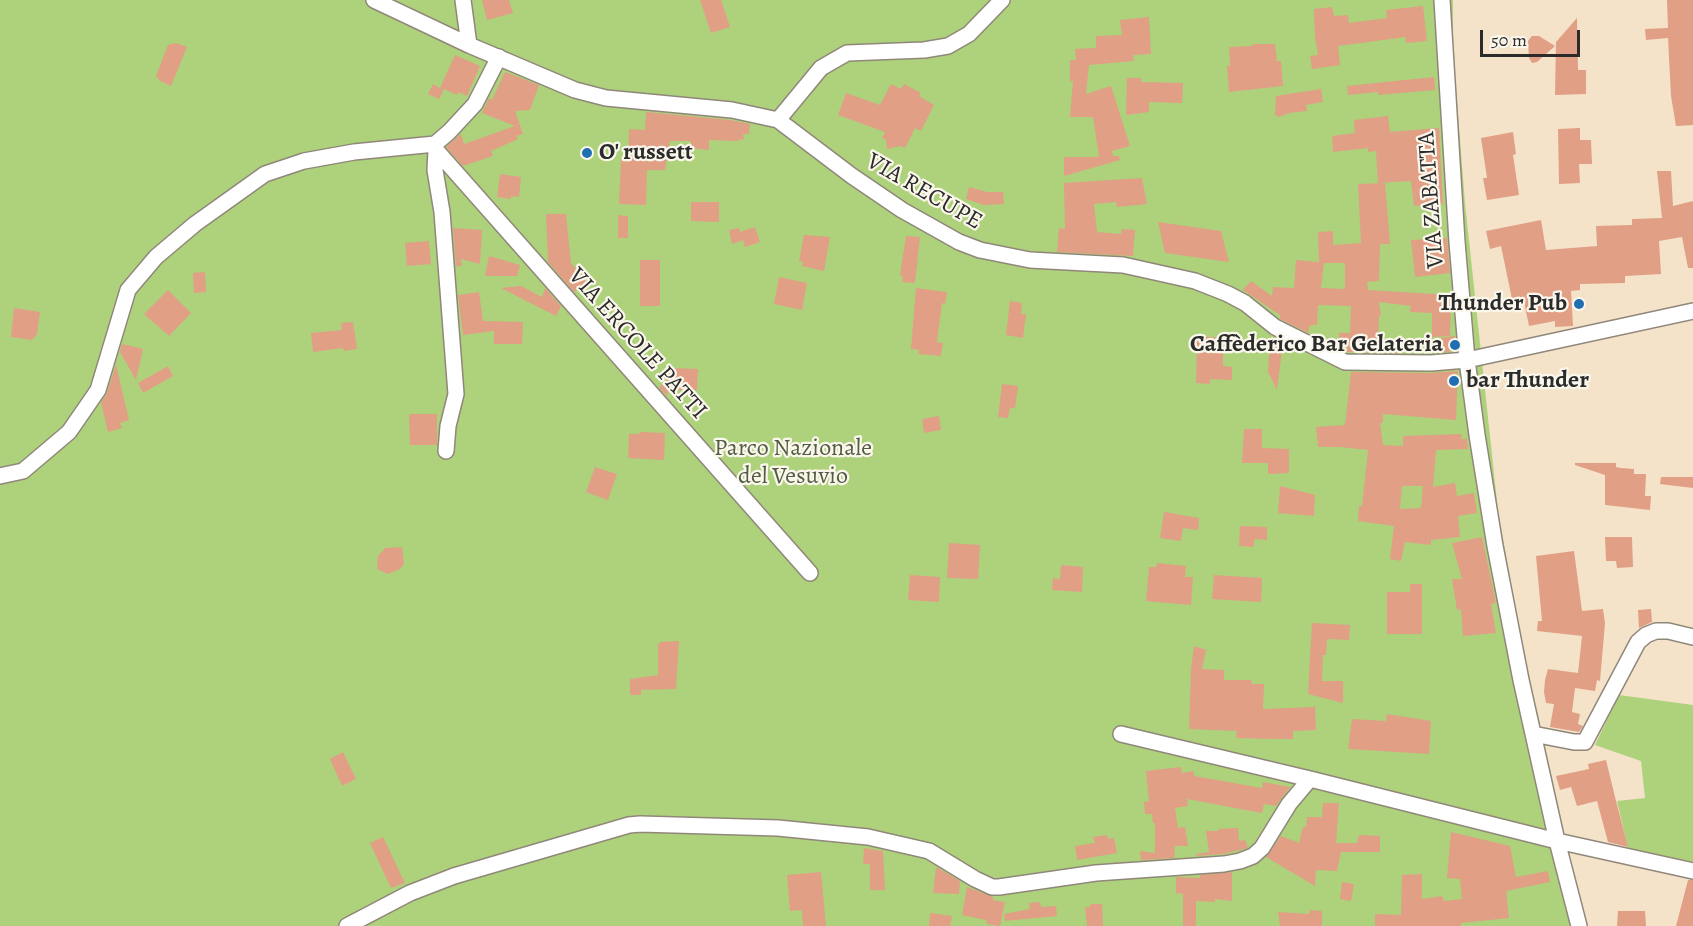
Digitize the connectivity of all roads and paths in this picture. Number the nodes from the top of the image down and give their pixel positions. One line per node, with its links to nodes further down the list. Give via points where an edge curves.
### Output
1 (374, 0): 5 (street, VIA RECUPE)
2 (463, 0): 5 (street)
3 (1002, 0): 7 (street, via 969,34 948,46 846,53 821,68)
4 (1442, 0): 10 (street, VIA ZABATTA)
5 (469, 45): 6 (street, VIA RECUPE)
6 (499, 57): 7 (street, VIA RECUPE, via 575,90 606,98 732,110); 8 (street, via 475,104)
7 (778, 120): 10 (street, VIA RECUPE, via 902,210 942,234 980,250 1030,260 1123,265 1195,281 1245,303 1275,327 1345,362)
8 (435, 147): 11 (street, via 456,394); 12 (street, via 354,152 304,161 266,174 195,224 156,257 128,290 98,390 69,432 23,471); 13 (street, VIA ERCOLE PATTI)
9 (1693, 310): 10 (street, VIA RECUPE)
10 (1467, 360): 16 (street, VIA ZABATTA, via 1495,546)
11 (446, 451)
12 (0, 476)
13 (810, 573)
14 (1693, 637): 16 (street, via 1656,632 1638,642 1585,742)
15 (1121, 734): 17 (street)
16 (1533, 734): 18 (street, VIA ZABATTA)
17 (1310, 779): 18 (street); 20 (street, via 1262,848 1253,856 1224,864 1096,873 999,887 975,879 929,851 868,837 778,828 640,824 454,876 410,893)
18 (1557, 841): 19 (street); 21 (street, VIA ZABATTA)
19 (1693, 871)
20 (347, 926)
21 (1579, 926)

